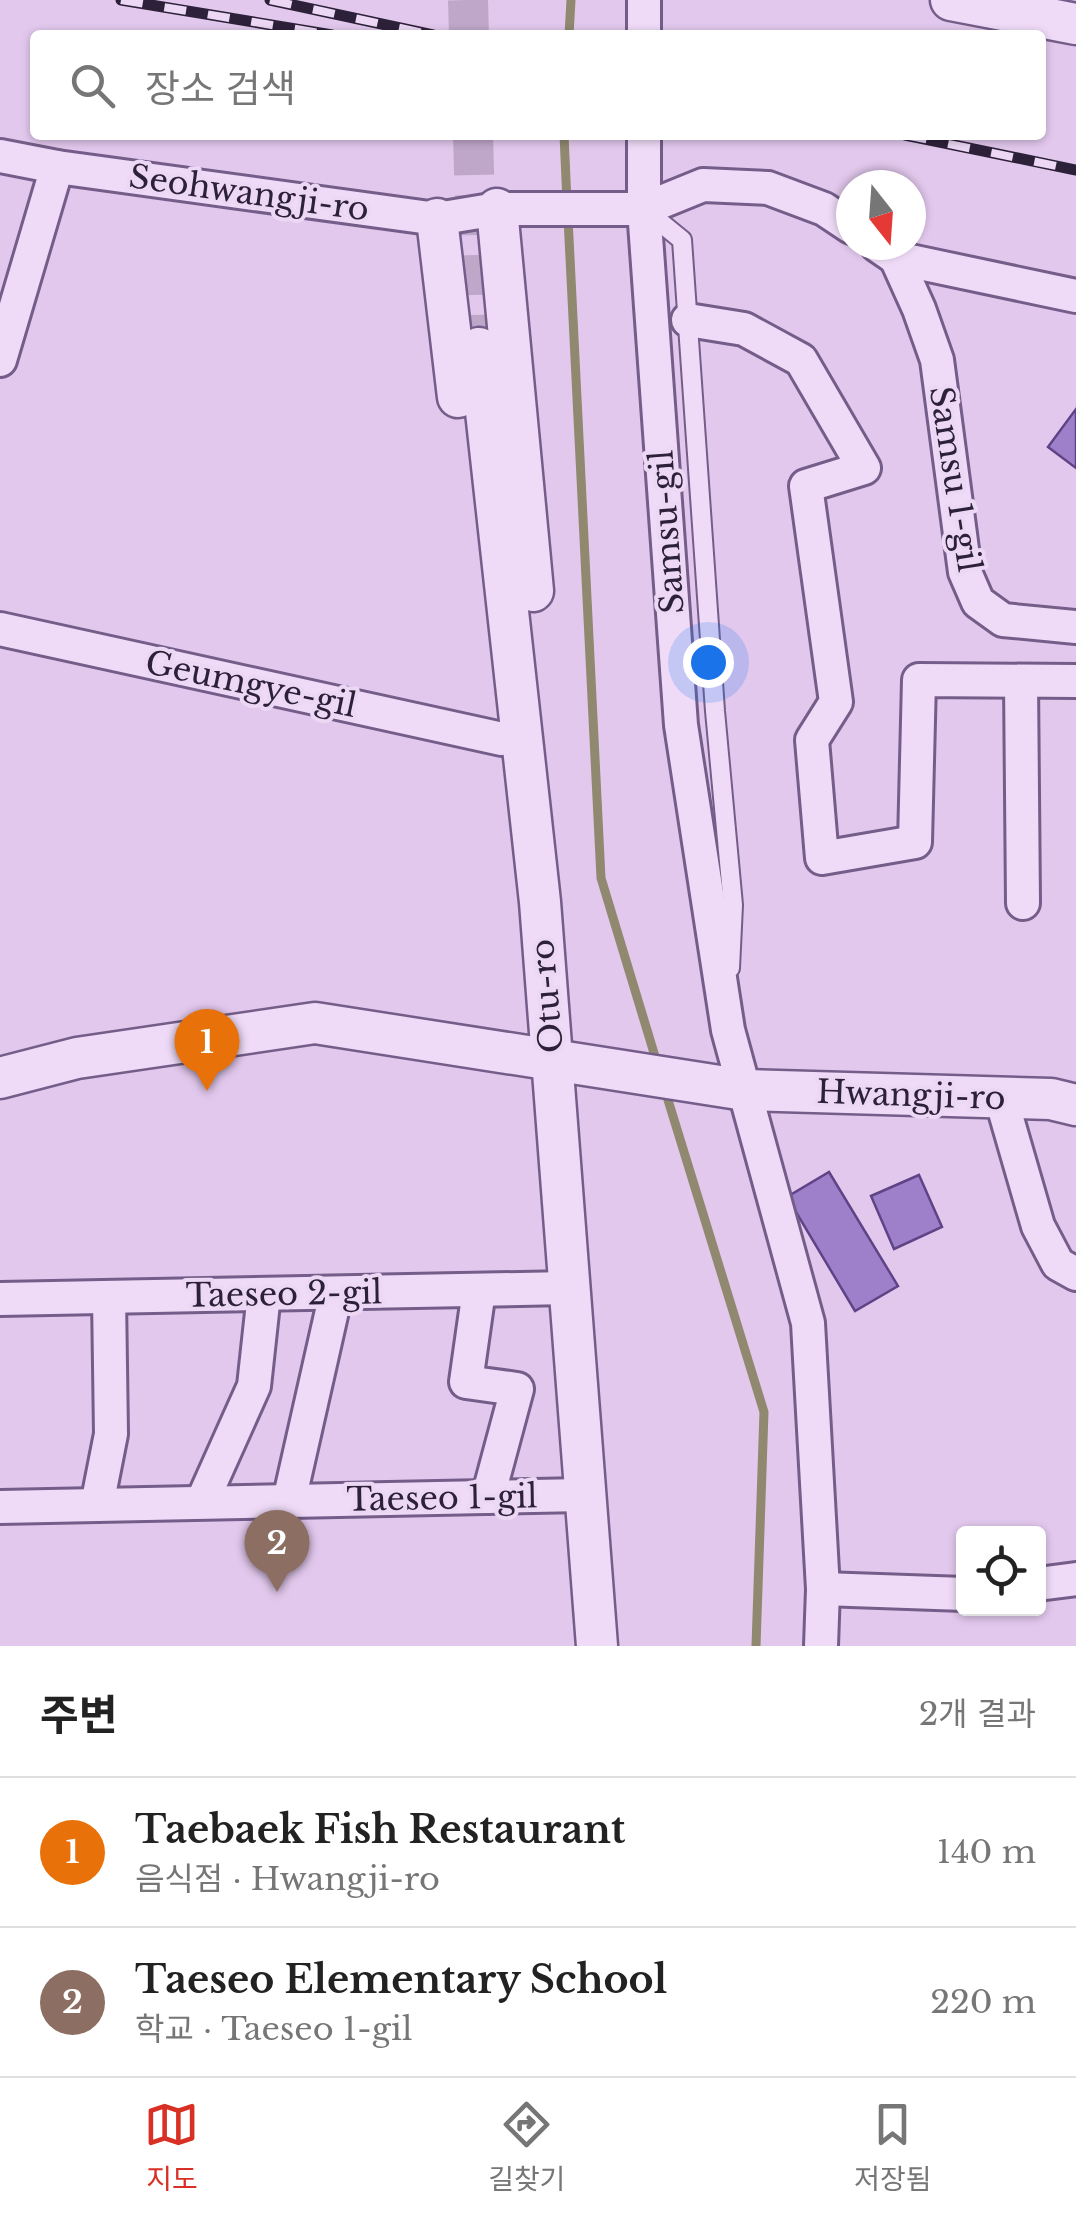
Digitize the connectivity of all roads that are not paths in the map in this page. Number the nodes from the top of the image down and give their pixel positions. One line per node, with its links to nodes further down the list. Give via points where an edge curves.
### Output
1 (644, 0): 4 (street)
2 (951, 0): 3 (street)
3 (1076, 24)
4 (644, 30)
5 (644, 140): 9 (street, Samsu-gil)
6 (0, 156): 7 (street, Seohwangji-ro)
7 (56, 167): 11 (street, Seohwangji-ro); 17 (street)
8 (497, 209): 9 (street, Seohwangji-ro); 11 (street, Seohwangji-ro); 24 (street, via 554,818)
9 (644, 209): 10 (street, via 703,185 768,188); 15 (lane, via 682,240); 25 (street, Samsu-gil, via 681,725)
10 (836, 217)
11 (437, 219): 22 (street)
12 (892, 260): 18 (street, Samsu 1-gil, via 920,309 937,360 966,572 978,602 1004,620)
13 (925, 260): 14 (street, Samsu 1-gil)
14 (1076, 296)
15 (688, 320): 20 (street, via 744,329 802,360 864,468 806,486 836,702 812,740 822,858 914,842 919,680); 25 (lane, via 733,905)
16 (479, 348): 24 (street, Otu-ro)
17 (0, 360)
18 (1076, 627)
19 (0, 630): 22 (street, Geumgye-gil)
20 (1021, 681): 21 (street); 23 (street)
21 (1076, 682)
22 (502, 738): 24 (street, via 509,823)
23 (1022, 903)
24 (544, 968): 26 (street, Otu-ro)
25 (728, 1030): 28 (street, Samsu-gil)
26 (553, 1060): 27 (street, via 315,1023 77,1058); 28 (street, Hwangji-ro); 32 (street, Otu-ro)
27 (0, 1078)
28 (745, 1090): 29 (street, Hwangji-ro); 46 (street, Samsu-gil, via 808,1322)
29 (1001, 1098): 30 (street, Hwangji-ro); 31 (street, via 1038,1226 1058,1264)
30 (1076, 1105)
31 (1076, 1274)
32 (568, 1288): 33 (street, Taeseo 2-gil); 38 (street, Otu-ro)
33 (479, 1290): 34 (street, Taeseo 2-gil); 39 (street, via 466,1382 517,1389)
34 (336, 1293): 35 (street, Taeseo 2-gil); 40 (street)
35 (264, 1294): 36 (street, Taeseo 2-gil); 41 (street, via 254,1386)
36 (109, 1297): 37 (street, Taeseo 2-gil); 42 (street, via 111,1434)
37 (0, 1299)
38 (583, 1495): 39 (street, Taeseo 1-gil); 48 (street, Otu-ro)
39 (488, 1497): 40 (street, Taeseo 1-gil)
40 (289, 1501): 41 (street, Taeseo 1-gil)
41 (202, 1502): 42 (street, Taeseo 1-gil)
42 (98, 1505): 43 (street, Taeseo 1-gil)
43 (0, 1507)
44 (1076, 1580): 45 (street)
45 (1046, 1583)
46 (823, 1588): 47 (street); 49 (street, Samsu-gil)
47 (956, 1594)
48 (596, 1646)
49 (821, 1646)

